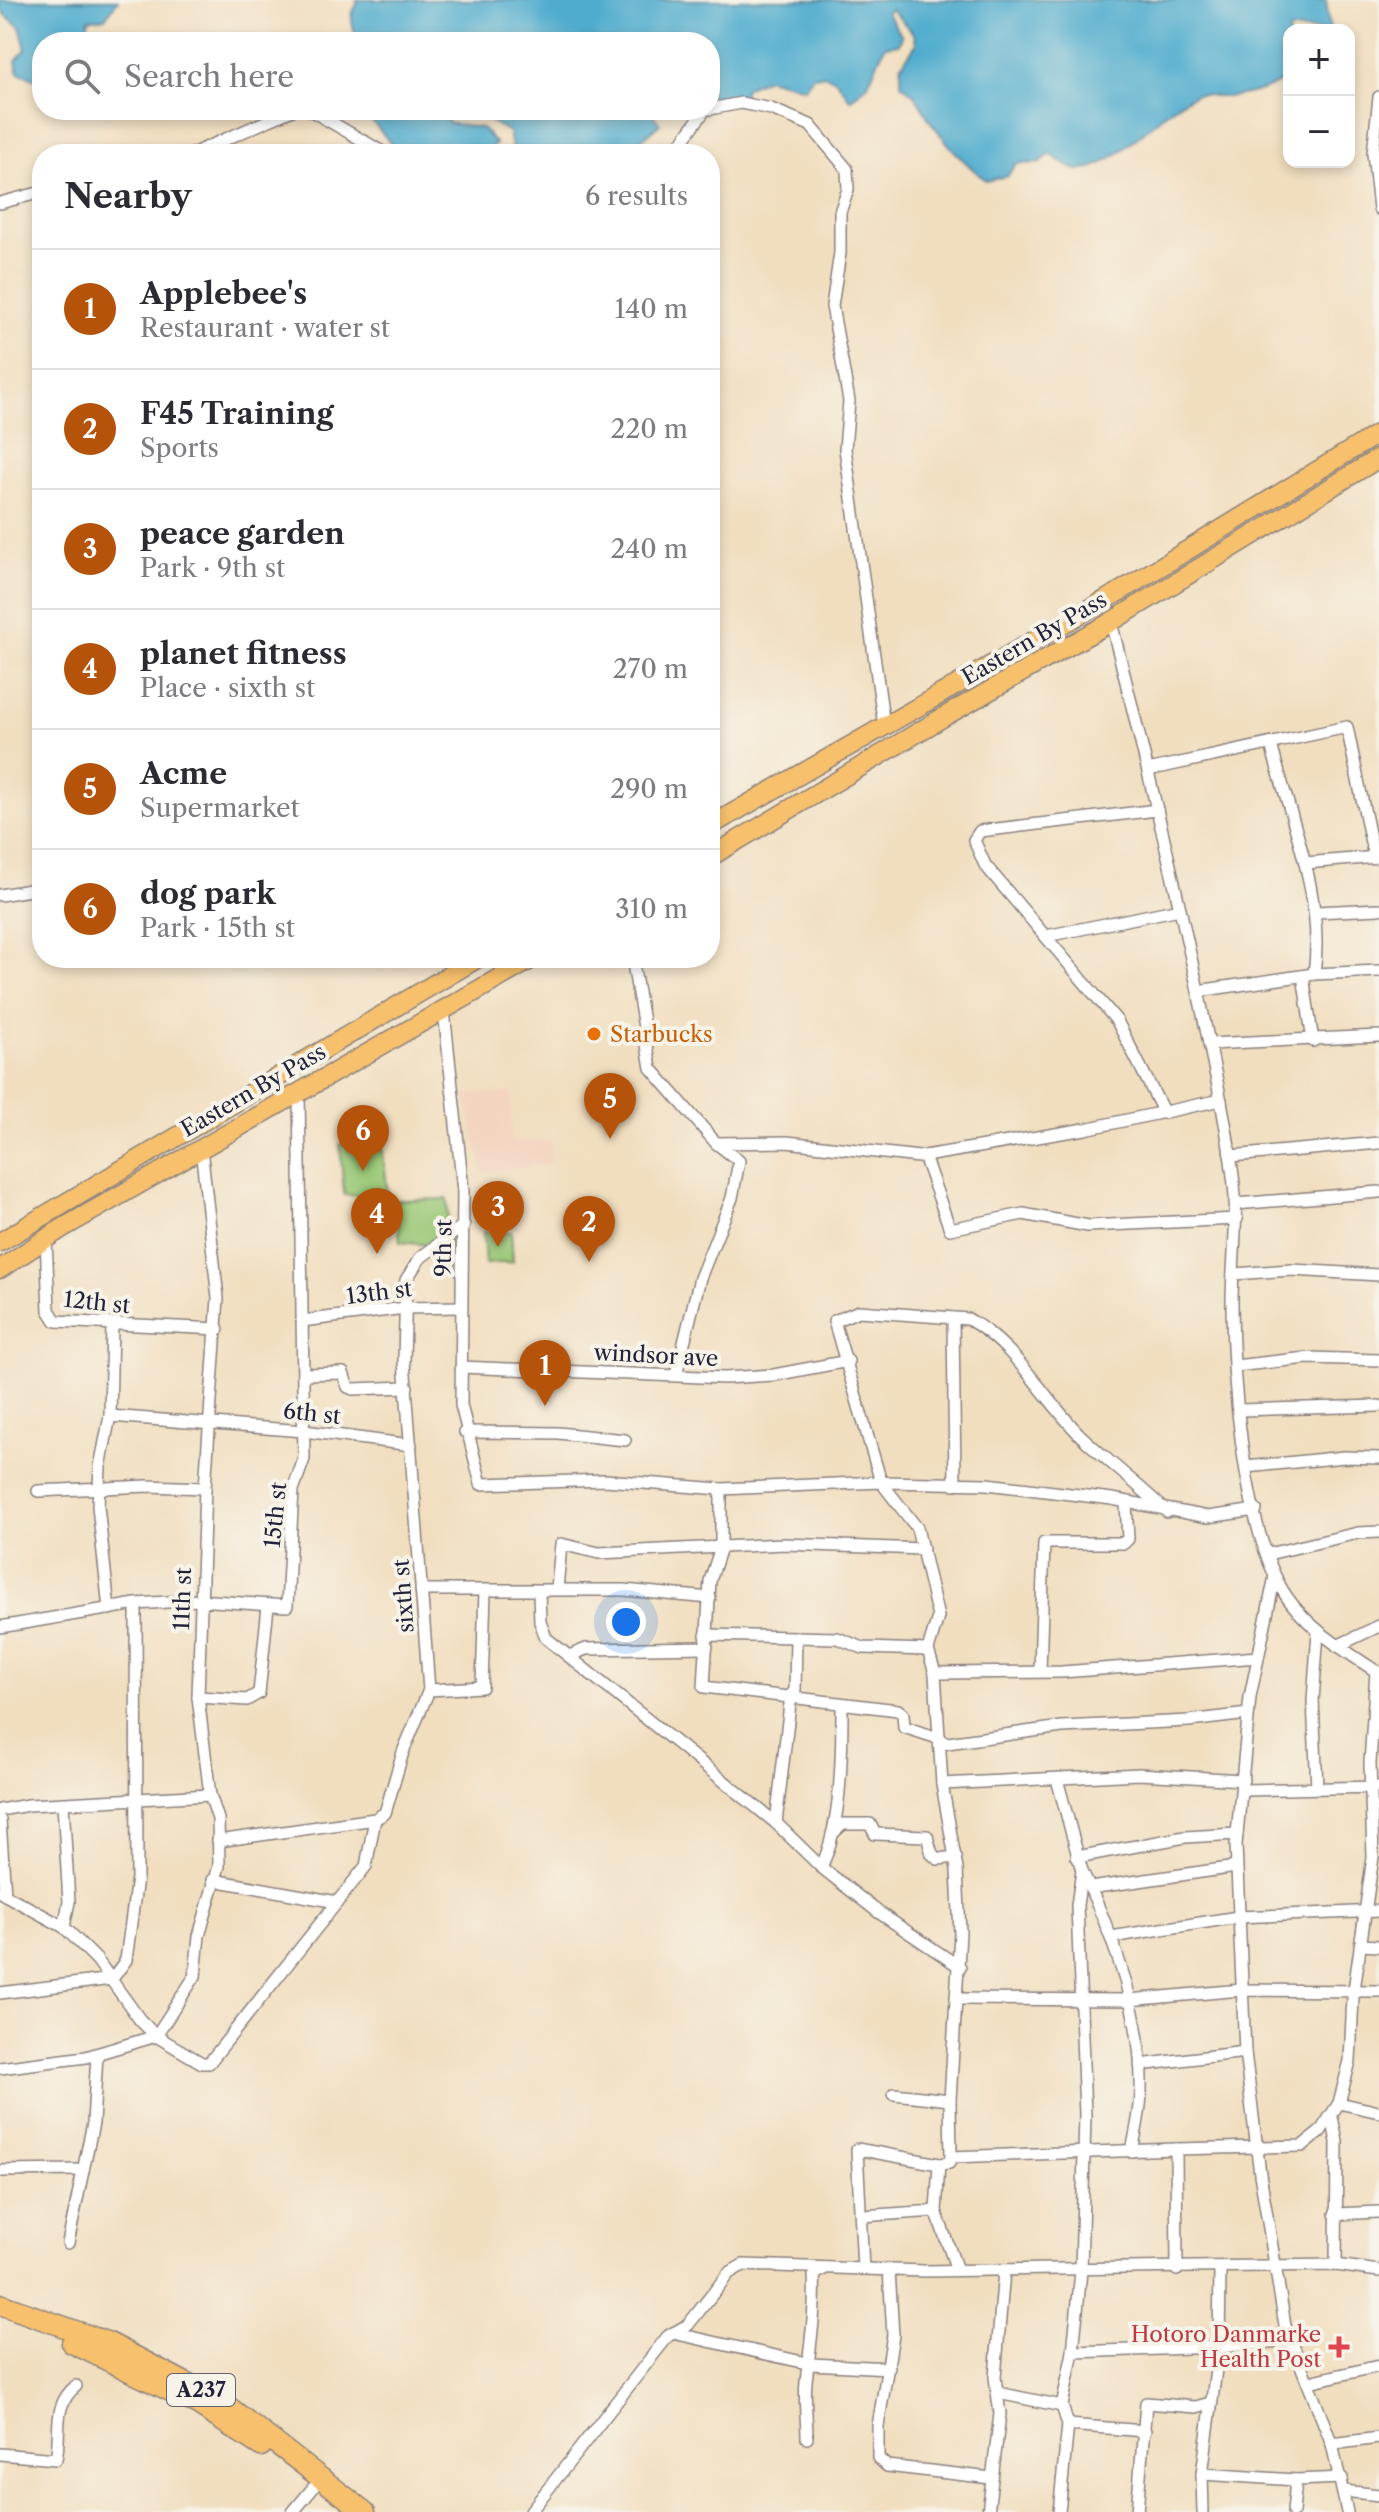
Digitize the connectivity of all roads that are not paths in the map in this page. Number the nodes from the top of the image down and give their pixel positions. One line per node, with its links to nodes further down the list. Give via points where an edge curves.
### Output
1 (1379, 97): 11 (street, via 1373,153)
2 (720, 107): 15 (street, via 741,103 771,109 810,125 847,169 832,306 849,401 845,449)
3 (269, 120): 6 (street)
4 (327, 120): 7 (street)
5 (699, 120): 8 (street)
6 (215, 144)
7 (369, 144)
8 (681, 144)
9 (32, 195): 10 (street)
10 (0, 203)
11 (1379, 209)
12 (1379, 433): 15 (main road, Eastern By Pass, via 1119,592)
13 (1379, 458): 14 (main road, Eastern By Pass)
14 (1111, 622): 17 (street); 20 (main road, Eastern By Pass)
15 (884, 726): 19 (main road, Eastern By Pass)
16 (1271, 744): 17 (street); 21 (street, via 1349,728); 22 (street)
17 (1148, 770): 18 (street)
18 (1157, 810): 25 (street); 28 (street, via 1044,820 976,834 975,847 985,865)
19 (720, 820)
20 (720, 851)
21 (1376, 857): 22 (street)
22 (1305, 863): 27 (street)
23 (32, 890): 24 (street)
24 (0, 895)
25 (1180, 909): 28 (street); 34 (street)
26 (1379, 909): 27 (street)
27 (1316, 912): 33 (street, via 1319,941)
28 (1046, 936): 41 (street, via 1117,1021)
29 (461, 968): 52 (main road, Eastern By Pass)
30 (517, 968): 35 (main road, Eastern By Pass)
31 (634, 968): 42 (street, via 651,1068)
32 (1379, 971): 33 (street)
33 (1308, 975): 34 (street); 37 (street)
34 (1198, 991): 38 (street)
35 (444, 1011): 39 (main road, Eastern By Pass); 50 (street, 9th st)
36 (1379, 1036): 37 (street)
37 (1313, 1041): 38 (street)
38 (1209, 1044): 40 (street)
39 (299, 1090): 44 (main road, Eastern By Pass); 59 (street, 15th st)
40 (1221, 1100): 41 (street); 46 (street)
41 (1164, 1113): 45 (street)
42 (716, 1143): 45 (street, via 787,1142); 67 (street, via 739,1161 739,1175 700,1278)
43 (1379, 1143): 46 (street)
44 (201, 1148): 51 (main road, Eastern By Pass); 61 (street, 11th st, via 218,1278)
45 (924, 1156): 49 (street, via 950,1229 1023,1214 1088,1226)
46 (1231, 1156): 48 (street)
47 (1379, 1192): 48 (street)
48 (1236, 1204): 49 (street)
49 (1237, 1219): 54 (street)
50 (464, 1225): 56 (street, 9th st); 57 (street, sixth st, via 411,1267)
51 (46, 1239): 53 (main road, Eastern By Pass); 60 (street, 12th st, via 52,1318)
52 (0, 1242)
53 (0, 1269)
54 (1233, 1274): 55 (street, via 1292,1270); 64 (street)
55 (1379, 1275)
56 (460, 1307): 57 (street, 13th st); 65 (street, 9th st)
57 (405, 1308): 59 (street, 13th st); 68 (street, sixth st)
58 (953, 1318): 63 (street, via 853,1312 834,1321); 80 (street); 87 (street, via 979,1325 1078,1433)
59 (302, 1321): 66 (street, 15th st)
60 (112, 1325): 61 (street, 12th st); 71 (street)
61 (218, 1329): 72 (street, 11th st)
62 (1379, 1360): 64 (street, via 1307,1358)
63 (848, 1361): 67 (street, windsor ave, via 774,1375); 79 (street)
64 (1235, 1366): 70 (street)
65 (461, 1367): 67 (street, windsor ave); 74 (street, 9th st)
66 (303, 1374): 68 (street, via 343,1373 353,1389); 73 (street, 15th st)
67 (676, 1375)
68 (407, 1387): 76 (street, sixth st)
69 (1379, 1406): 70 (street)
70 (1239, 1410): 78 (street)
71 (110, 1416): 72 (street, 6th st); 84 (street)
72 (208, 1425): 73 (street, 6th st); 81 (street, 11th st)
73 (304, 1431): 76 (street, 6th st); 100 (street, 15th st, via 304,1459 293,1490 290,1601 287,1606)
74 (465, 1432): 75 (street); 82 (street, 9th st, via 481,1484 605,1480)
75 (625, 1440)
76 (411, 1445): 94 (street, sixth st)
77 (1379, 1458): 78 (street)
78 (1246, 1467): 86 (street)
79 (881, 1482): 80 (street); 82 (street); 90 (street, via 917,1528)
80 (955, 1484): 85 (street, via 1023,1487)
81 (205, 1488): 84 (street); 98 (street, 11th st)
82 (721, 1489): 89 (street)
83 (38, 1491): 84 (street)
84 (99, 1491): 101 (street)
85 (1126, 1503): 87 (street); 111 (street, via 1124,1543 1044,1543)
86 (1256, 1510): 87 (street, via 1208,1517); 91 (street)
87 (1167, 1512)
88 (1379, 1532): 91 (street)
89 (721, 1547): 90 (street); 93 (street, via 599,1553 561,1544); 97 (street)
90 (923, 1549): 108 (street, via 938,1617)
91 (1268, 1554): 92 (street)
92 (1275, 1576): 104 (street); 110 (street)
93 (557, 1589): 96 (street); 97 (street)
94 (421, 1590): 95 (street); 114 (street, sixth st)
95 (485, 1591): 96 (street); 114 (street, via 482,1687)
96 (539, 1592): 109 (street, via 546,1638)
97 (710, 1598): 106 (street)
98 (203, 1602): 99 (street); 100 (street); 116 (street, 11th st)
99 (136, 1604): 101 (street); 126 (street)
100 (268, 1606): 116 (street, via 259,1693 247,1700)
101 (109, 1609): 103 (street)
102 (1379, 1626): 107 (street)
103 (0, 1627)
104 (1318, 1632): 107 (street); 124 (street, via 1313,1700)
105 (796, 1637): 106 (street); 108 (street, via 837,1638 863,1648); 115 (street)
106 (706, 1641): 109 (street, via 586,1649); 115 (street, via 704,1687)
107 (1337, 1646): 112 (street)
108 (928, 1650): 113 (street)
109 (569, 1656): 131 (street)
110 (1258, 1657): 111 (street); 118 (street)
111 (1040, 1671): 113 (street)
112 (1377, 1672): 123 (street)
113 (935, 1673): 119 (street)
114 (429, 1690): 129 (street, sixth st, via 385,1813)
115 (791, 1695): 117 (street); 131 (street)
116 (198, 1697): 125 (street, 11th st)
117 (842, 1704): 119 (street, via 898,1710 904,1727); 132 (street, via 839,1799)
118 (1248, 1714): 119 (street); 122 (street)
119 (940, 1742): 121 (street)
120 (1057, 1779): 121 (street); 122 (street, via 1139,1774); 136 (street)
121 (942, 1784): 135 (street)
122 (1243, 1785): 124 (street); 133 (street)
123 (1375, 1787): 124 (street); 144 (street, via 1373,1857)
124 (1317, 1788)
125 (210, 1795): 126 (street); 134 (street, 11th st)
126 (137, 1800): 127 (street); 152 (street, via 137,1878 126,1960)
127 (63, 1804): 128 (street); 147 (street, via 69,1902)
128 (0, 1810)
129 (375, 1819): 134 (street); 143 (street, sixth st, via 366,1866)
130 (0, 1820): 142 (street)
131 (776, 1823): 137 (street)
132 (832, 1834): 135 (street, via 843,1824 870,1824 875,1834 927,1836 938,1859); 137 (street)
133 (1237, 1834): 136 (street, via 1142,1843); 138 (street)
134 (218, 1841): 140 (street, 11th st, via 219,1866)
135 (956, 1857): 151 (street)
136 (1077, 1857): 139 (street)
137 (821, 1867): 151 (street)
138 (1236, 1867): 141 (street); 146 (street)
139 (1082, 1871): 141 (street); 159 (street, via 1077,1905)
140 (213, 1880): 143 (street); 160 (street, 11th st, via 195,1976)
141 (1090, 1888): 148 (street)
142 (3, 1894): 147 (street)
143 (337, 1902): 160 (street, sixth st, via 212,2061 202,2063)
144 (1364, 1911): 145 (street); 146 (street); 149 (street)
145 (1379, 1911)
146 (1238, 1917): 148 (street); 153 (street)
147 (64, 1927): 152 (street)
148 (1111, 1937): 158 (street)
149 (1360, 1945): 150 (street); 154 (street)
150 (1379, 1946)
151 (960, 1967): 157 (street)
152 (112, 1979): 156 (street); 160 (street)
153 (1241, 1990): 154 (street); 158 (street); 161 (street)
154 (1354, 1991): 155 (street); 167 (street, via 1350,2061)
155 (1379, 1991)
156 (0, 1993)
157 (956, 1999): 159 (street); 166 (street)
158 (1129, 2000): 159 (street); 163 (street)
159 (1080, 2001): 173 (street)
160 (156, 2036): 162 (street)
161 (1245, 2052): 163 (street); 170 (street)
162 (97, 2054): 164 (street); 176 (street, via 93,2123)
163 (1140, 2065): 172 (street)
164 (0, 2068)
165 (894, 2094): 166 (street)
166 (950, 2100): 174 (street)
167 (1339, 2103): 168 (street); 169 (street)
168 (1379, 2112)
169 (1332, 2117): 170 (street, via 1305,2145); 180 (street, via 1337,2142)
170 (1256, 2148): 171 (street); 184 (street)
171 (1176, 2149): 172 (street); 190 (street)
172 (1132, 2151): 173 (street)
173 (1084, 2152): 174 (street); 192 (street)
174 (951, 2157): 175 (street, via 949,2163)
175 (939, 2164): 178 (street); 181 (street, via 857,2149)
176 (83, 2170): 177 (street); 182 (street)
177 (0, 2171)
178 (936, 2211): 181 (street); 189 (street)
179 (1379, 2212): 180 (street)
180 (1335, 2214): 183 (street)
181 (861, 2216): 186 (street)
182 (68, 2243)
183 (1336, 2265): 184 (street); 193 (street)
184 (1274, 2267): 187 (street); 197 (street)
185 (825, 2268): 186 (street); 196 (street, via 735,2267 688,2325); 200 (street, via 814,2275)
186 (863, 2269): 188 (street)
187 (1220, 2269): 190 (street); 198 (street)
188 (889, 2270): 189 (street); 202 (street)
189 (957, 2270): 191 (street)
190 (1177, 2270): 192 (street)
191 (1004, 2271): 192 (street); 205 (street)
192 (1081, 2271): 199 (street)
193 (1379, 2271)
194 (0, 2304): 222 (highway, A237, via 109,2343 211,2395)
195 (0, 2318): 218 (highway, A237, via 106,2358 181,2395 257,2443)
196 (673, 2333): 200 (street); 223 (street)
197 (1291, 2340): 198 (street); 203 (street)
198 (1219, 2347): 199 (street); 206 (street)
199 (1073, 2352): 207 (street)
200 (811, 2364): 202 (street); 210 (street, via 806,2380)
201 (1379, 2366): 203 (street)
202 (889, 2368): 215 (street, via 878,2426 881,2464)
203 (1309, 2382): 212 (street)
204 (76, 2386): 213 (street, via 66,2394 58,2416 56,2459)
205 (998, 2393): 207 (street); 215 (street)
206 (1210, 2403): 209 (street, via 1146,2403); 214 (street)
207 (1062, 2406): 208 (street)
208 (1068, 2425): 209 (street); 225 (street)
209 (1145, 2431): 226 (street)
210 (807, 2438)
211 (1379, 2438): 212 (street)
212 (1332, 2444): 217 (street)
213 (0, 2454)
214 (1202, 2474): 216 (street); 227 (street)
215 (991, 2478): 224 (street)
216 (1296, 2480): 217 (street); 228 (street)
217 (1343, 2484): 219 (street); 229 (street)
218 (313, 2488): 220 (street); 221 (highway, A237)
219 (1379, 2495)
220 (293, 2512)
221 (344, 2512)
222 (365, 2512)
223 (530, 2512)
224 (988, 2512)
225 (1059, 2512)
226 (1137, 2512)
227 (1203, 2512)
228 (1293, 2512)
229 (1347, 2512)

